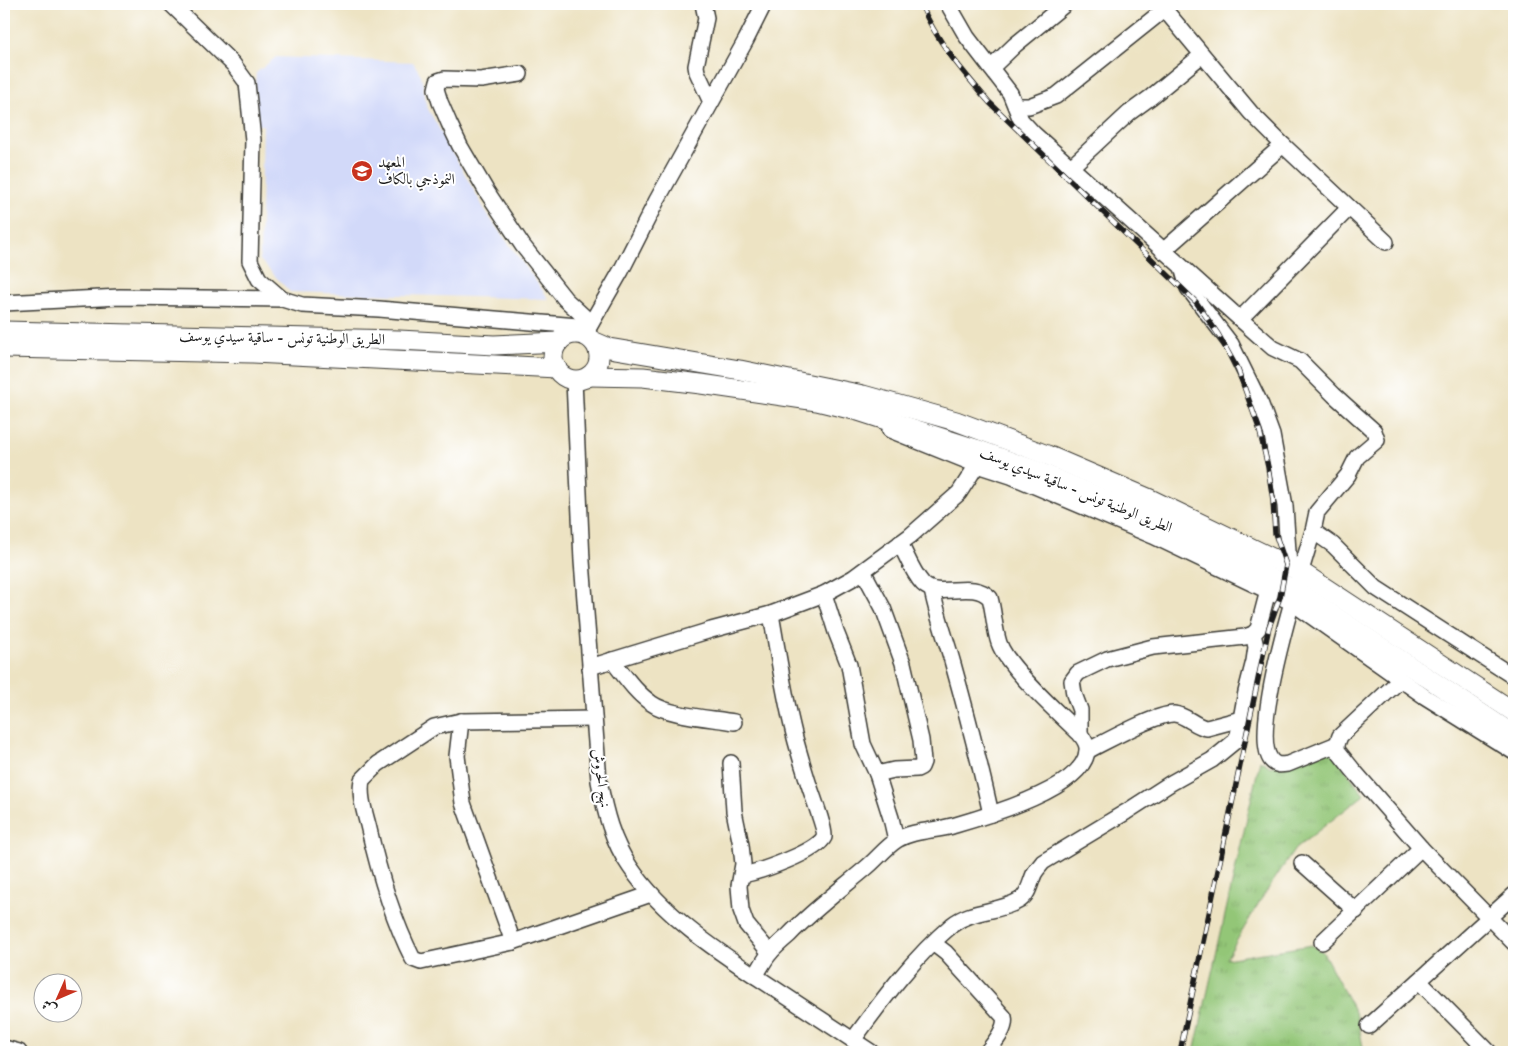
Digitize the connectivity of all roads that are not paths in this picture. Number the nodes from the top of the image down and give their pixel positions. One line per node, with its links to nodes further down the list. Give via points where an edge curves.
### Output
1 (171, 4): 18 (street, via 247,83 253,140 250,261 259,279)
2 (703, 4): 10 (street, via 706,18 696,66)
3 (764, 4): 10 (street)
4 (948, 4): 8 (street, via 967,37)
5 (1065, 4): 8 (street)
6 (1163, 7): 7 (street); 11 (street, via 1056,96 1029,106)
7 (1202, 54): 12 (street, via 1251,113); 13 (street, via 1129,113)
8 (991, 68): 11 (street)
9 (520, 74): 22 (street, via 481,80 444,79 438,81 436,89 460,146 513,231)
10 (711, 102): 22 (street)
11 (1016, 106): 13 (street, via 1021,120)
12 (1283, 145): 14 (street); 16 (street)
13 (1071, 167): 16 (street)
14 (1350, 208): 15 (street); 20 (street)
15 (1386, 242)
16 (1164, 251): 17 (street)
17 (1182, 267): 20 (street); 32 (street, via 1188,288 1231,344 1272,435 1285,506)
18 (282, 299): 19 (street, via 120,297); 22 (street, via 302,305 379,309)
19 (4, 303)
20 (1240, 319): 29 (street, via 1273,348 1300,361 1376,435 1375,442 1357,457 1348,475 1317,512)
21 (4, 331): 23 (main road, الطريق الوطنية تونس - ساقية سيدي يوسف, via 494,345)
22 (590, 332): 23 (main road, via 567,336); 26 (main road, via 597,348 598,363 595,370); 32 (main road, الطريق الوطنية تونس - ساقية سيدي يوسف, via 608,348 748,371 848,392 956,421 1109,480)
23 (559, 342): 25 (main road, via 554,355)
24 (4, 348): 25 (main road, الطريق الوطنية تونس - ساقية سيدي يوسف, via 253,354)
25 (557, 368): 26 (main road, via 567,378)
26 (582, 378): 27 (main road, الطريق الوطنية تونس - ساقية سيدي يوسف, via 643,377 817,401); 38 (street, نهج الحروش, via 582,561)
27 (858, 411): 28 (street, via 884,427); 32 (main road, الطريق الوطنية تونس - ساقية سيدي يوسف, via 1008,460 1069,484)
28 (976, 465): 30 (street, via 959,493); 32 (street, via 1011,476 1153,536)
29 (1313, 530): 32 (street); 39 (street, via 1333,545 1376,588)
30 (900, 543): 31 (street); 33 (street, via 917,576 924,586)
31 (863, 571): 34 (street); 52 (street, via 884,608 903,663 923,762 918,768)
32 (1284, 580): 36 (street); 40 (street); 41 (main road, الطريق الوطنية تونس - ساقية سيدي يوسف); 47 (main road, الطريق الوطنية تونس - ساقية سيدي يوسف); 48 (street, via 1268,705 1266,746 1270,759 1276,764 1288,764)
33 (932, 590): 46 (street, via 958,589 986,594 992,604 999,644 1005,655); 53 (street, via 976,747)
34 (824, 594): 35 (street); 52 (street, via 848,666 863,744)
35 (771, 614): 37 (street); 57 (street, via 794,734 825,831 820,842 810,850)
36 (1253, 634): 43 (street, via 1256,647); 46 (street, via 1153,647 1107,659 1083,670 1072,681 1080,710)
37 (612, 660): 38 (street); 45 (street, via 652,704 688,715)
38 (590, 666): 42 (street, نهج الحروش)
39 (1514, 677)
40 (1400, 680): 48 (street, via 1340,736); 50 (street)
41 (1514, 712)
42 (594, 719): 44 (street); 58 (street, نهج الحروش, via 605,815 629,866)
43 (1241, 719): 49 (street, via 1207,728 1172,714); 64 (street, via 1234,742 1212,760 1043,862 1020,900 966,916)
44 (461, 721): 62 (street, via 457,756 463,803); 62 (street, via 434,727 378,764 362,780 363,804 401,936 413,959 421,962)
45 (734, 722)
46 (1080, 734): 49 (street)
47 (1514, 735)
48 (1337, 744): 55 (street, via 1337,750 1353,770)
49 (1087, 751): 53 (street, via 1079,767 1063,783)
50 (1514, 752)
51 (731, 763): 57 (street)
52 (877, 774): 54 (street)
53 (991, 814): 54 (street)
54 (896, 840): 66 (street, via 808,915)
55 (1421, 848): 60 (street); 61 (street)
56 (1302, 863): 60 (street)
57 (742, 875): 66 (street, via 739,886 746,924)
58 (651, 894): 62 (street); 67 (street, نهج الحروش)
59 (1514, 895): 61 (street)
60 (1356, 911): 63 (street)
61 (1489, 917): 65 (street); 68 (street)
62 (513, 942)
63 (1322, 942)
64 (933, 943): 70 (street, via 899,979); 74 (street, via 1004,1017 999,1035)
65 (1514, 943)
66 (770, 953): 67 (street)
67 (755, 976): 70 (street, نهج الحروش)
68 (1419, 981): 69 (street); 75 (street)
69 (1369, 1026)
70 (853, 1040): 73 (street, نهج الحروش)
71 (4, 1048): 72 (street)
72 (19, 1052)
73 (871, 1052)
74 (987, 1052)
75 (1487, 1052)

